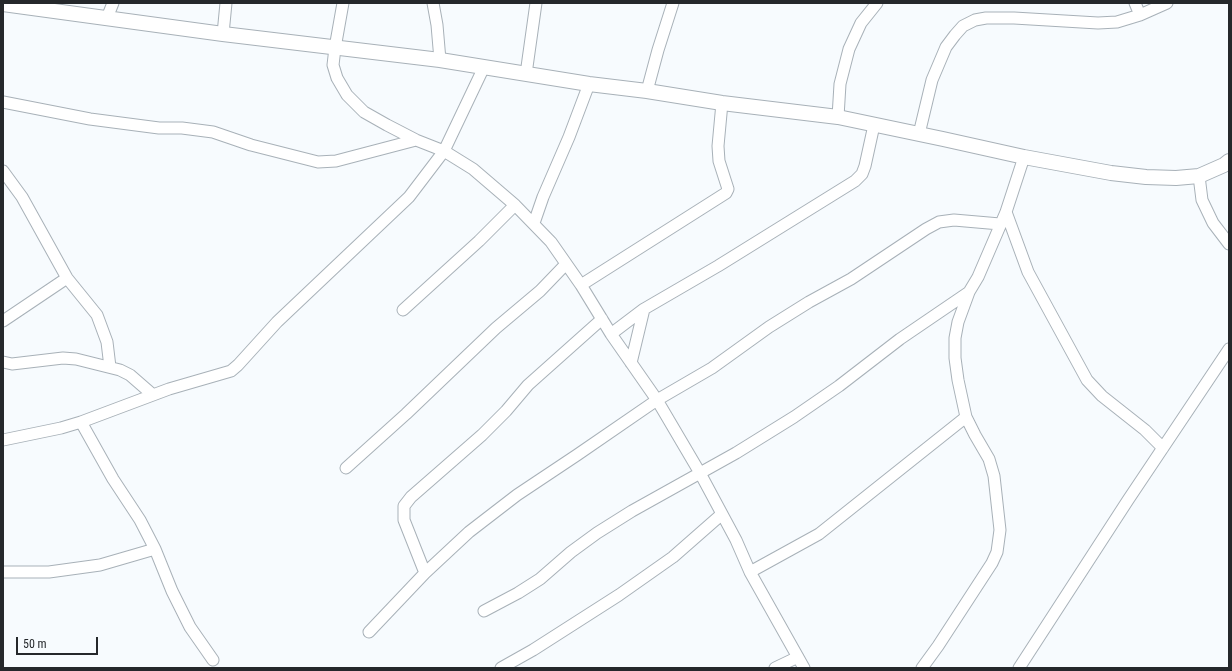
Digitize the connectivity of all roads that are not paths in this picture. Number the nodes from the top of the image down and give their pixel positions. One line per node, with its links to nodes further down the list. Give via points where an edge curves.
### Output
1 (113, 3): 12 (street)
2 (226, 3): 13 (street)
3 (343, 3): 14 (street)
4 (433, 3): 15 (street)
5 (536, 3): 17 (street)
6 (673, 3): 19 (street)
7 (877, 3): 22 (street, via 861,23 849,49 840,84)
8 (1134, 3): 11 (street)
9 (1167, 3): 11 (street)
10 (3, 4): 12 (street)
11 (1140, 15): 24 (street, via 1117,22 1098,23 986,18 963,26 946,47 932,80)
12 (107, 18): 13 (street)
13 (223, 34): 14 (street)
14 (335, 48): 15 (street); 25 (street, via 333,66 347,96 364,112)
15 (440, 60): 16 (street)
16 (484, 67): 17 (street); 26 (street)
17 (526, 74): 18 (street)
18 (589, 84): 19 (street); 33 (street)
19 (647, 91): 21 (street)
20 (3, 102): 25 (street, via 90,119 213,132 251,145 318,162 336,162)
21 (722, 103): 22 (street); 38 (street, via 718,146 719,161 728,189 726,193)
22 (838, 118): 23 (street)
23 (874, 125): 24 (street); 40 (street, via 865,166 855,181)
24 (919, 134): 27 (street)
25 (416, 140): 26 (street)
26 (444, 152): 31 (street, via 473,169); 49 (street, via 409,197 277,322 231,371)
27 (1024, 157): 30 (street, via 1146,177); 32 (street)
28 (1229, 161): 30 (street)
29 (3, 171): 37 (street, via 22,197)
30 (1199, 176): 35 (street, via 1202,200 1213,223)
31 (515, 205): 33 (street); 41 (street)
32 (1006, 212): 34 (street); 54 (street, via 1028,272 1087,380)
33 (534, 223): 36 (street, via 552,242)
34 (1000, 224): 39 (street); 50 (street, via 954,220 939,222 851,279 776,323 712,368)
35 (1229, 244)
36 (566, 264): 38 (street); 55 (street, via 540,291 496,328)
37 (67, 278): 43 (street); 48 (street, via 96,316 107,342)
38 (581, 285): 42 (street)
39 (969, 292): 51 (street, via 955,338 957,373); 56 (street, via 794,417)
40 (644, 309): 44 (street); 47 (street)
41 (403, 310)
42 (602, 319): 44 (street); 61 (street, via 528,385 482,435 404,506 404,520)
43 (3, 321)
44 (611, 334): 47 (street)
45 (1229, 349): 54 (street)
46 (3, 362): 48 (street, via 12,364 63,358)
47 (631, 363): 50 (street)
48 (110, 367): 49 (street, via 130,375)
49 (153, 395): 52 (street)
50 (657, 400): 56 (street); 61 (street, via 517,495)
51 (966, 416): 60 (street, via 819,534); 69 (street, via 989,459 994,476 1000,530 992,563)
52 (81, 422): 53 (street); 58 (street)
53 (3, 440)
54 (1162, 448): 70 (street)
55 (346, 468)
56 (700, 473): 57 (street); 62 (street, via 597,533 540,579)
57 (722, 514): 60 (street); 66 (street, via 673,557 619,595)
58 (155, 549): 59 (street, via 100,565 49,572); 65 (street, via 190,627)
59 (3, 572)
60 (750, 572): 64 (street)
61 (424, 573): 63 (street)
62 (484, 611)
63 (369, 632)
64 (798, 657): 67 (street); 68 (street)
65 (213, 660)
66 (501, 668)
67 (775, 668)
68 (804, 668)
69 (922, 668)
70 (1019, 668)

